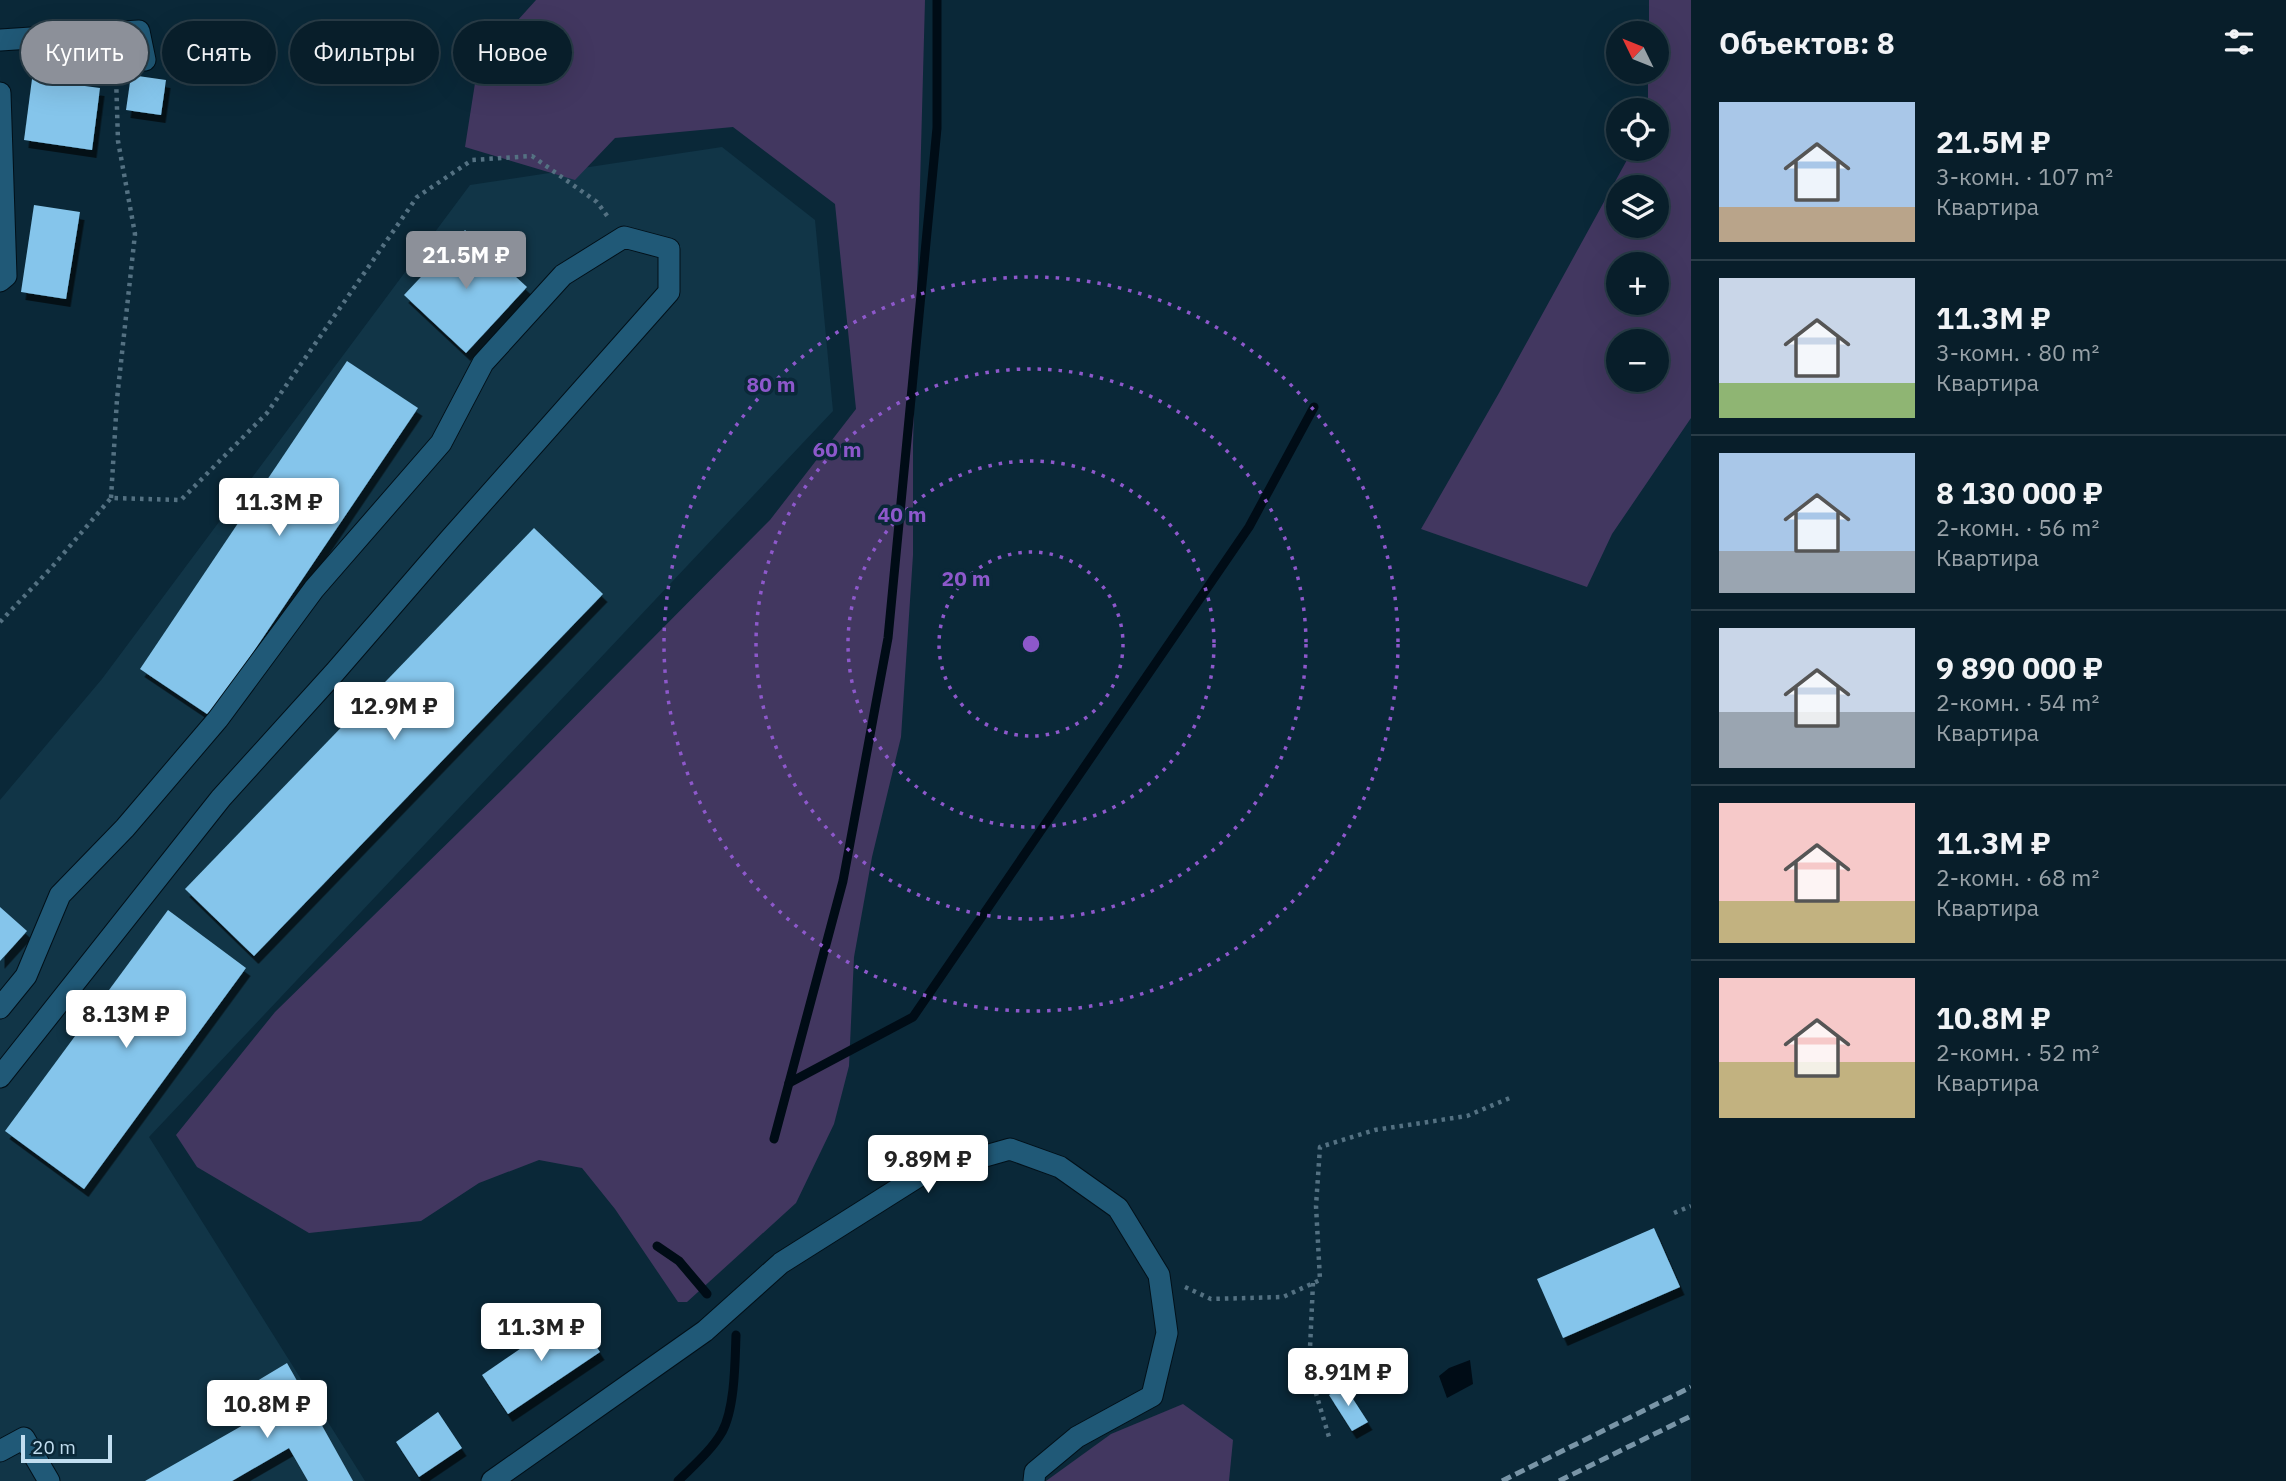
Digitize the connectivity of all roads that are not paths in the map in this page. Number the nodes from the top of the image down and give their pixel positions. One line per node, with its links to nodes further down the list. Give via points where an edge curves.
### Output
1 (21, 39): 2 (street)
2 (0, 40)
3 (0, 93): 4 (street, via 6,276)
4 (0, 281)
5 (0, 1008): 6 (street, via 26,976 60,895 201,739 314,589 441,443 483,363 563,275 624,237 669,249 669,292 221,798)
6 (0, 1077)
7 (0, 1451): 8 (street, via 24,1438)
8 (49, 1481)
9 (492, 1481): 10 (street, via 705,1331 781,1263 922,1174 1010,1149 1060,1167 1118,1208 1159,1275 1167,1333 1153,1395 1077,1437 1035,1472)
10 (1034, 1481)

